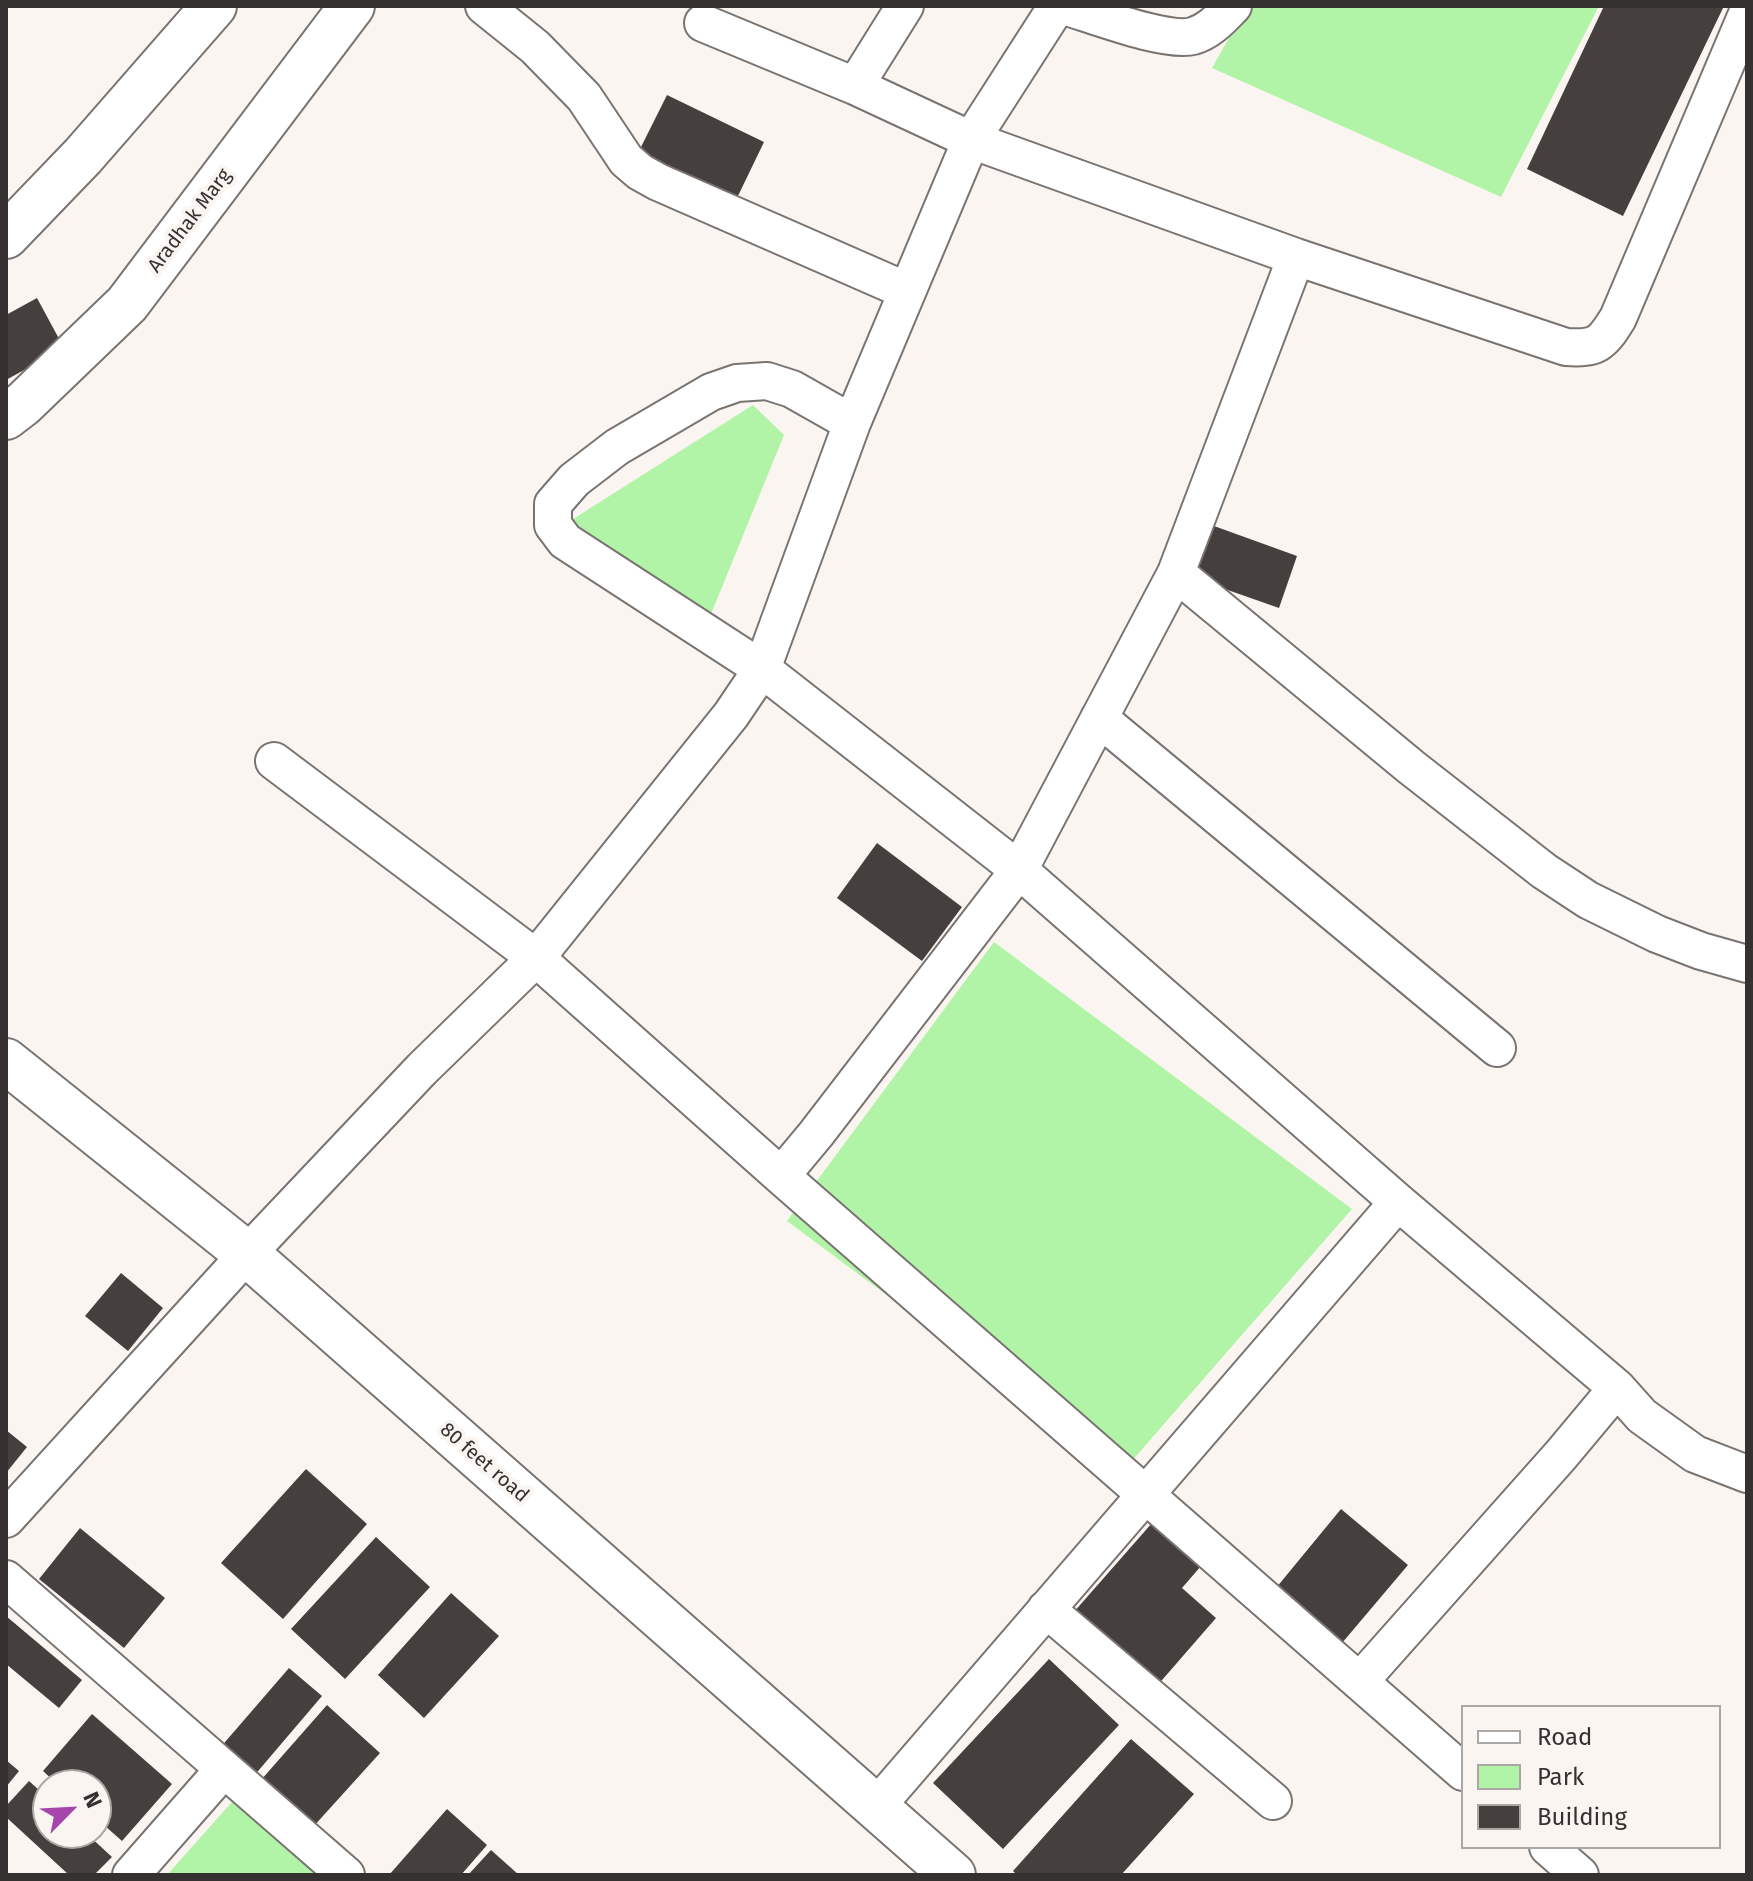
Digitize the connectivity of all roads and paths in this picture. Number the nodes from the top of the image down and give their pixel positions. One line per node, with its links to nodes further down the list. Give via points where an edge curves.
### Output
1 (214, 6): 12 (street)
2 (352, 6): 15 (street, Aradhak Marg, via 127,304)
3 (484, 6): 14 (street, via 535,47 584,97 626,160 640,172)
4 (905, 6): 10 (street)
5 (1057, 6): 11 (street)
6 (1064, 6): 7 (street, via 1166,37 1192,36 1211,28)
7 (1233, 6)
8 (1747, 14): 13 (street, via 1618,318 1597,343 1566,347)
9 (703, 23): 10 (street)
10 (855, 86): 11 (street)
11 (971, 140): 13 (street); 14 (street)
12 (6, 236)
13 (1296, 257): 17 (street)
14 (907, 291): 16 (street)
15 (6, 417)
16 (852, 423): 18 (street); 18 (street, via 792,389 767,381 737,383 711,392 617,447 553,504 553,525 565,541)
17 (1176, 573): 19 (street); 23 (street, via 1544,871 1657,934)
18 (762, 669): 21 (street); 22 (street)
19 (1099, 718): 21 (street); 24 (street)
20 (274, 761): 22 (street)
21 (1019, 870): 26 (street); 27 (street)
22 (536, 958): 26 (street); 28 (street, via 422,1069)
23 (1747, 964)
24 (1497, 1048)
25 (6, 1061): 28 (street, 80 feet road)
26 (781, 1176): 31 (street)
27 (1398, 1202): 29 (street); 31 (street)
28 (247, 1254): 32 (street); 39 (street, 80 feet road)
29 (1617, 1388): 30 (street, via 1642,1416 1695,1454); 35 (street)
30 (1747, 1474)
31 (1145, 1495): 34 (street); 35 (street)
32 (6, 1519)
33 (6, 1579): 36 (street)
34 (1046, 1609): 38 (street); 39 (street)
35 (1360, 1681): 37 (street)
36 (224, 1769): 41 (street); 42 (street)
37 (1461, 1770)
38 (1273, 1801)
39 (876, 1807): 43 (street, 80 feet road)
40 (1550, 1849): 44 (street)
41 (131, 1875)
42 (346, 1875)
43 (953, 1875)
44 (1580, 1875)

